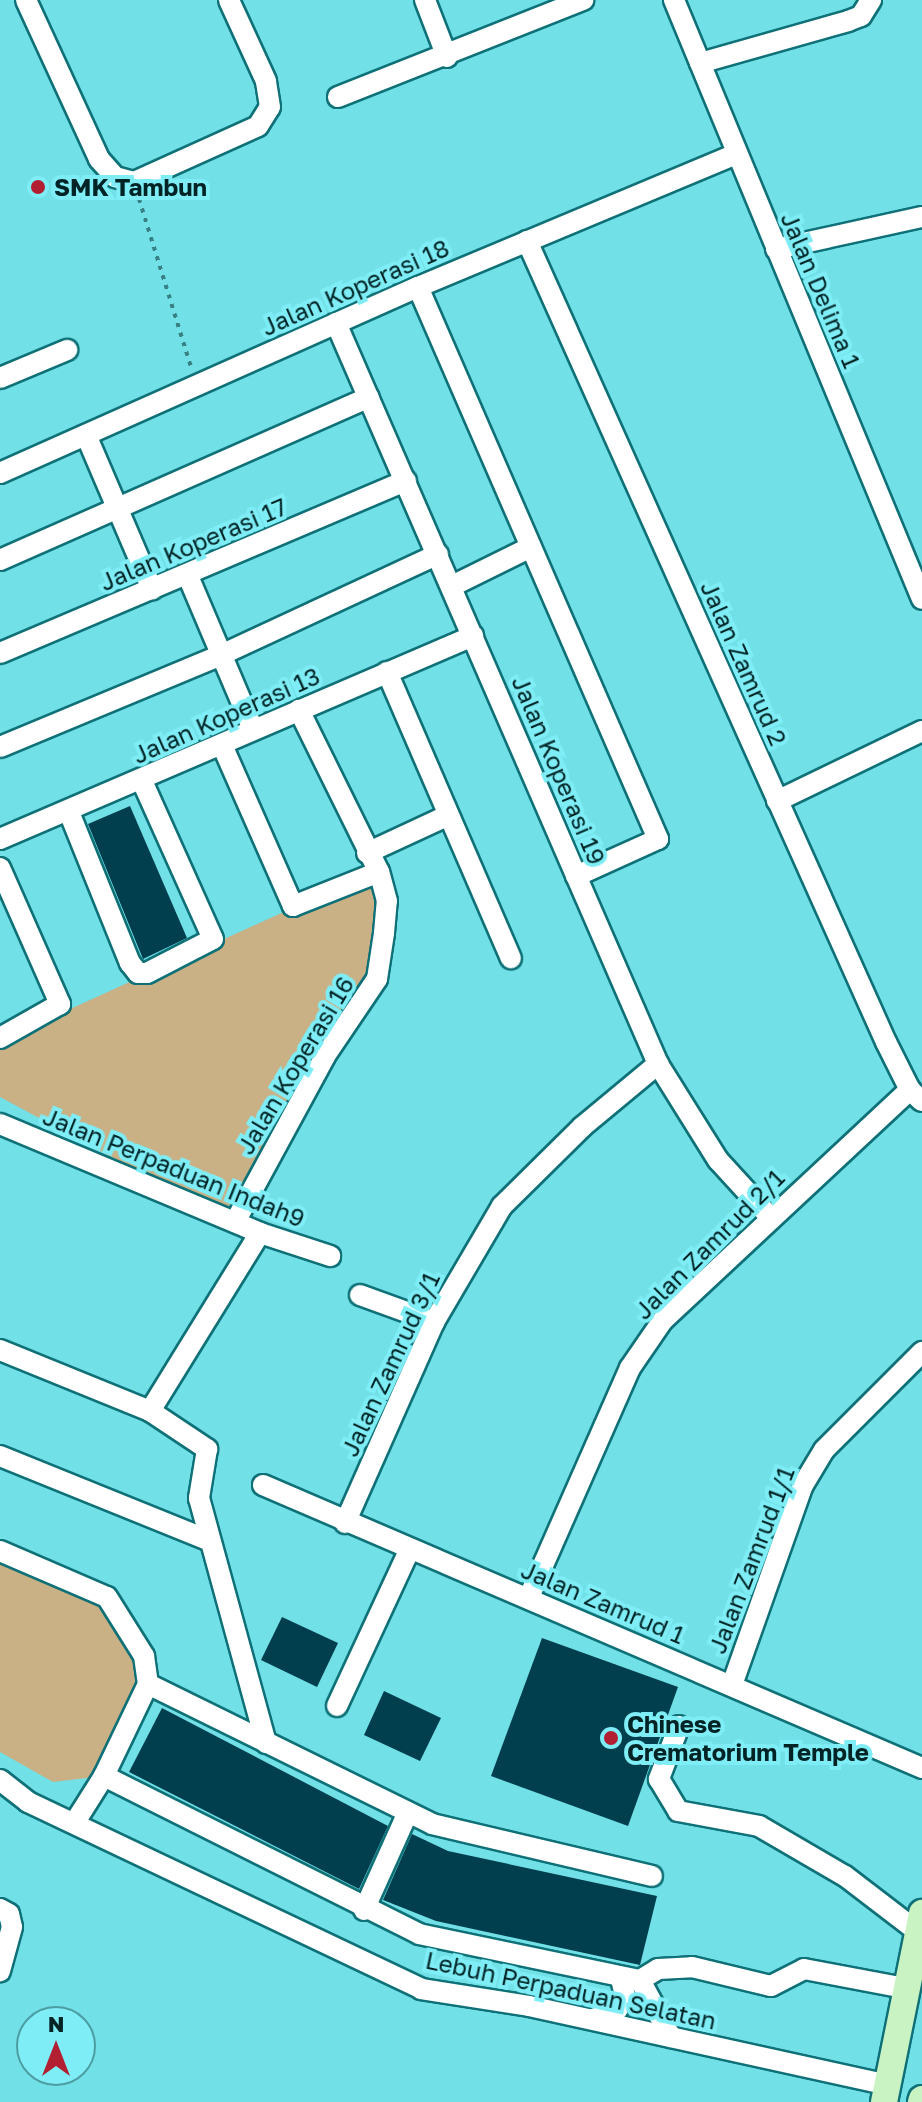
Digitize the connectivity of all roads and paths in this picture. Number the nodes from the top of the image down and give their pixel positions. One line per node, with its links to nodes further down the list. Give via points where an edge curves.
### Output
1 (26, 0): 11 (street, via 99,159 115,177)
2 (229, 0): 11 (street, via 266,81 270,107 258,126)
3 (425, 0): 7 (street)
4 (583, 0): 7 (street)
5 (674, 0): 8 (street, Jalan Delima 1)
6 (871, 0): 8 (street, via 861,16 848,21)
7 (447, 57): 9 (street)
8 (700, 63): 10 (street, Jalan Delima 1)
9 (338, 97)
10 (734, 155): 13 (street, Jalan Koperasi 18); 14 (street, Jalan Delima 1)
11 (134, 182): 19 (path)
12 (922, 217): 14 (street)
13 (527, 241): 15 (street, Jalan Koperasi 18); 42 (street, Jalan Zamrud 2)
14 (776, 249): 31 (street, Jalan Delima 1)
15 (418, 287): 16 (street, Jalan Koperasi 18); 25 (street)
16 (336, 323): 19 (street, Jalan Koperasi 18); 20 (street, Jalan Koperasi 19)
17 (67, 350): 18 (street)
18 (0, 378)
19 (198, 387): 21 (street, Jalan Koperasi 18)
20 (369, 397): 23 (street, Jalan Koperasi 19); 24 (street)
21 (86, 435): 22 (street, Jalan Koperasi 18); 24 (street)
22 (0, 473)
23 (406, 481): 26 (street, Jalan Koperasi 19); 28 (street, Jalan Koperasi 17)
24 (117, 508): 27 (street); 30 (street)
25 (531, 547): 29 (street); 49 (street, via 658,839)
26 (438, 554): 29 (street, Jalan Koperasi 19); 34 (street)
27 (0, 560)
28 (188, 576): 30 (street, Jalan Koperasi 17); 34 (street)
29 (452, 586): 32 (street, Jalan Koperasi 19)
30 (152, 589): 33 (street, Jalan Koperasi 17)
31 (922, 599)
32 (473, 636): 35 (street, Jalan Koperasi 13); 49 (street, Jalan Koperasi 19)
33 (0, 653)
34 (223, 654): 37 (street); 40 (street)
35 (387, 672): 36 (street, Jalan Koperasi 13); 44 (street)
36 (299, 710): 37 (street, Jalan Koperasi 13); 46 (street, Jalan Koperasi 16)
37 (253, 729): 39 (street, Jalan Koperasi 13)
38 (922, 731): 42 (street)
39 (222, 745): 41 (street, Jalan Koperasi 13); 48 (street, via 293,906)
40 (0, 747)
41 (142, 781): 43 (street, Jalan Koperasi 13); 43 (street, via 213,939 138,973)
42 (777, 801): 53 (street, Jalan Zamrud 2)
43 (69, 812): 45 (street, Jalan Koperasi 13)
44 (449, 815): 46 (street); 50 (street)
45 (1, 836)
46 (367, 853): 48 (street, Jalan Koperasi 16)
47 (0, 868): 51 (street, via 60,1004)
48 (379, 872): 56 (street, Jalan Koperasi 16, via 387,901 377,979 325,1056)
49 (576, 876): 52 (street, Jalan Koperasi 19)
50 (511, 958)
51 (0, 1038)
52 (658, 1064): 55 (street, Jalan Koperasi 19, via 718,1160); 60 (street, Jalan Zamrud 3/1, via 582,1127 502,1206)
53 (916, 1096): 55 (street, Jalan Zamrud 2/1)
54 (0, 1124): 56 (street, Jalan Perpaduan Indah9)
55 (770, 1217): 70 (street, Jalan Zamrud 2/1, via 663,1320 630,1368)
56 (235, 1222): 57 (street, Jalan Perpaduan Indah9)
57 (260, 1233): 58 (street, Jalan Perpaduan Indah9); 63 (street)
58 (330, 1256)
59 (360, 1295): 60 (street)
60 (434, 1322): 66 (street, Jalan Zamrud 3/1)
61 (0, 1350): 63 (street)
62 (922, 1352): 72 (street, Jalan Zamrud 1/1, via 824,1450 803,1485)
63 (150, 1411): 67 (street, via 207,1449 199,1498)
64 (0, 1456): 67 (street)
65 (263, 1485): 66 (street, Jalan Zamrud 1)
66 (345, 1523): 69 (street, Jalan Zamrud 1)
67 (208, 1540): 75 (street)
68 (0, 1551): 71 (street, via 107,1597 144,1656)
69 (409, 1551): 70 (street, Jalan Zamrud 1); 73 (street)
70 (529, 1597): 72 (street, Jalan Zamrud 1)
71 (148, 1684): 75 (street); 77 (street)
72 (732, 1685): 76 (street, Jalan Zamrud 1)
73 (337, 1706)
74 (679, 1726): 84 (street, via 659,1779 678,1811 759,1826)
75 (266, 1743): 79 (street)
76 (922, 1768)
77 (104, 1776): 80 (street); 83 (street)
78 (0, 1780): 80 (street, Lebuh Perpaduan Selatan, via 28,1802)
79 (408, 1812): 81 (street, via 432,1824); 83 (street)
80 (75, 1822): 88 (street, Lebuh Perpaduan Selatan, via 421,1989)
81 (652, 1876)
82 (0, 1909): 85 (street, via 9,1914 12,1927)
83 (364, 1910): 86 (street, via 419,1934)
84 (919, 1922): 87 (main road)
85 (0, 1971)
86 (631, 1979): 87 (street, via 658,1969 692,1967 771,1986 804,1969); 88 (street, via 617,2010); 89 (street)
87 (905, 1988): 90 (main road)
88 (593, 2020): 89 (street, Lebuh Perpaduan Selatan)
89 (671, 2037): 90 (street, Lebuh Perpaduan Selatan)
90 (886, 2093)

